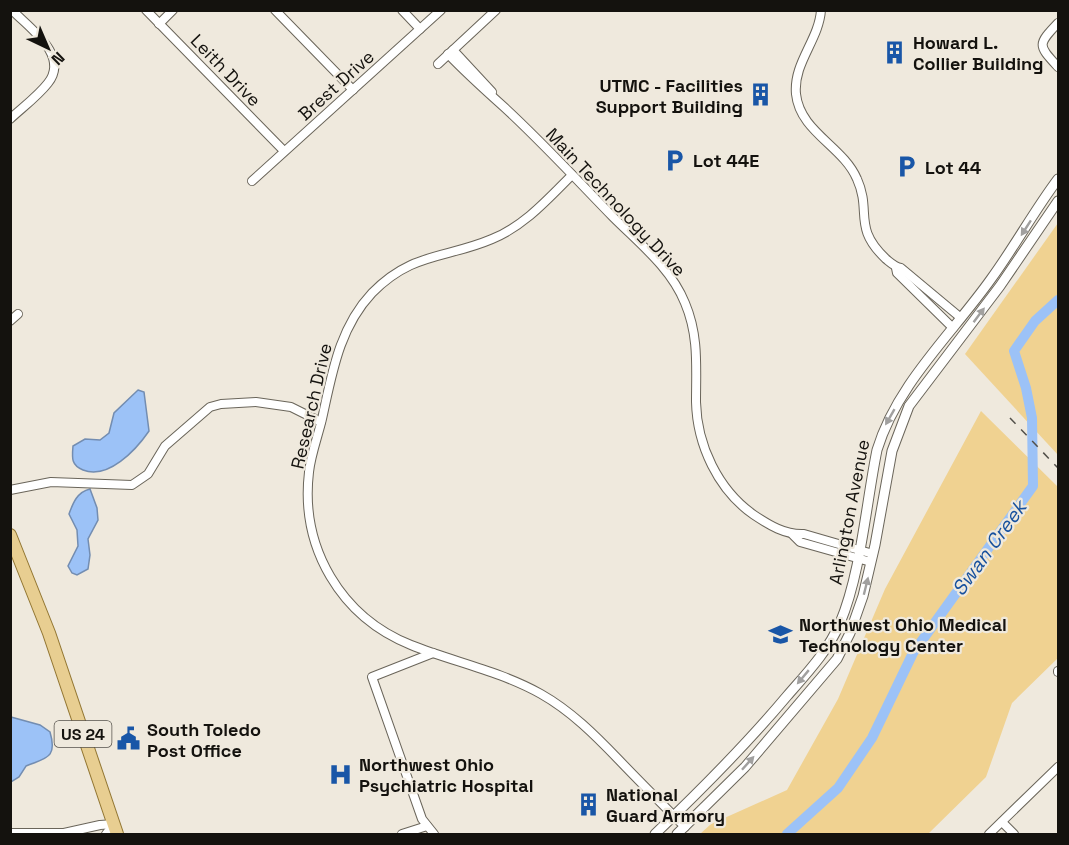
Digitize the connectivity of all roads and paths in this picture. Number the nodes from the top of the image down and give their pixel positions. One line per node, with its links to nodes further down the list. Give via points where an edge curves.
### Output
1 (12, 10): 16 (street, via 50,50 55,68 46,85)
2 (146, 10): 10 (street, Leith Drive)
3 (172, 10): 10 (street)
4 (275, 10): 15 (street)
5 (402, 10): 11 (street)
6 (441, 10): 11 (street, Brest Drive)
7 (496, 10): 12 (street)
8 (821, 10): 22 (street, via 818,27 797,75 798,102 808,123 854,172 867,233 877,250)
9 (1059, 23): 14 (street, via 1041,44)
10 (159, 24): 17 (street, Leith Drive)
11 (420, 29): 15 (street, Brest Drive)
12 (451, 52): 13 (street); 18 (street, Main Technology Drive)
13 (438, 64)
14 (1059, 67)
15 (353, 90): 17 (street, Brest Drive)
16 (10, 118)
17 (284, 151): 20 (street, Brest Drive)
18 (572, 175): 28 (street, Research Drive, via 511,230 485,242 417,261 379,286 358,310 343,338); 31 (street, Main Technology Drive, via 662,266 684,301 696,345 699,425 709,458 733,496 770,525)
19 (1059, 179): 24 (street, Arlington Avenue, one-way to 24)
20 (252, 181)
21 (1059, 201): 27 (street, Arlington Avenue, one-way to 21)
22 (896, 268): 24 (street, via 901,268); 26 (street)
23 (18, 314): 25 (street)
24 (961, 318): 26 (street, Arlington Avenue); 27 (street, via 959,331 916,384)
25 (10, 321)
26 (953, 328): 31 (street, Arlington Avenue, one-way to 31, via 909,386 883,429)
27 (909, 406): 32 (street, Arlington Avenue, via 892,452)
28 (321, 422): 29 (street, via 291,407 256,402 210,407 165,446 148,474 132,485 51,482); 33 (street, Research Drive, via 309,472 309,506 322,563 360,614 391,637)
29 (10, 490)
30 (10, 535): 39 (main road, US 24, via 49,633)
31 (858, 555): 32 (street, Main Technology Drive); 35 (street, Arlington Avenue, one-way to 35, via 846,606 822,655 741,749)
32 (872, 558): 38 (street, Arlington Avenue, one-way to 32, via 746,767 837,659 863,596)
33 (433, 653): 35 (street, Research Drive, via 527,686 556,704 585,725); 37 (street, via 372,677)
34 (1059, 767): 36 (street)
35 (674, 816): 38 (street, Research Drive); 43 (street, Arlington Avenue)
36 (1002, 822): 45 (street); 46 (street)
37 (427, 825): 41 (street); 42 (street)
38 (685, 827): 44 (street, Arlington Avenue)
39 (112, 831): 40 (street, via 100,825 64,833)
40 (11, 834)
41 (402, 834)
42 (434, 834)
43 (655, 834)
44 (677, 834)
45 (989, 834)
46 (1014, 834)

